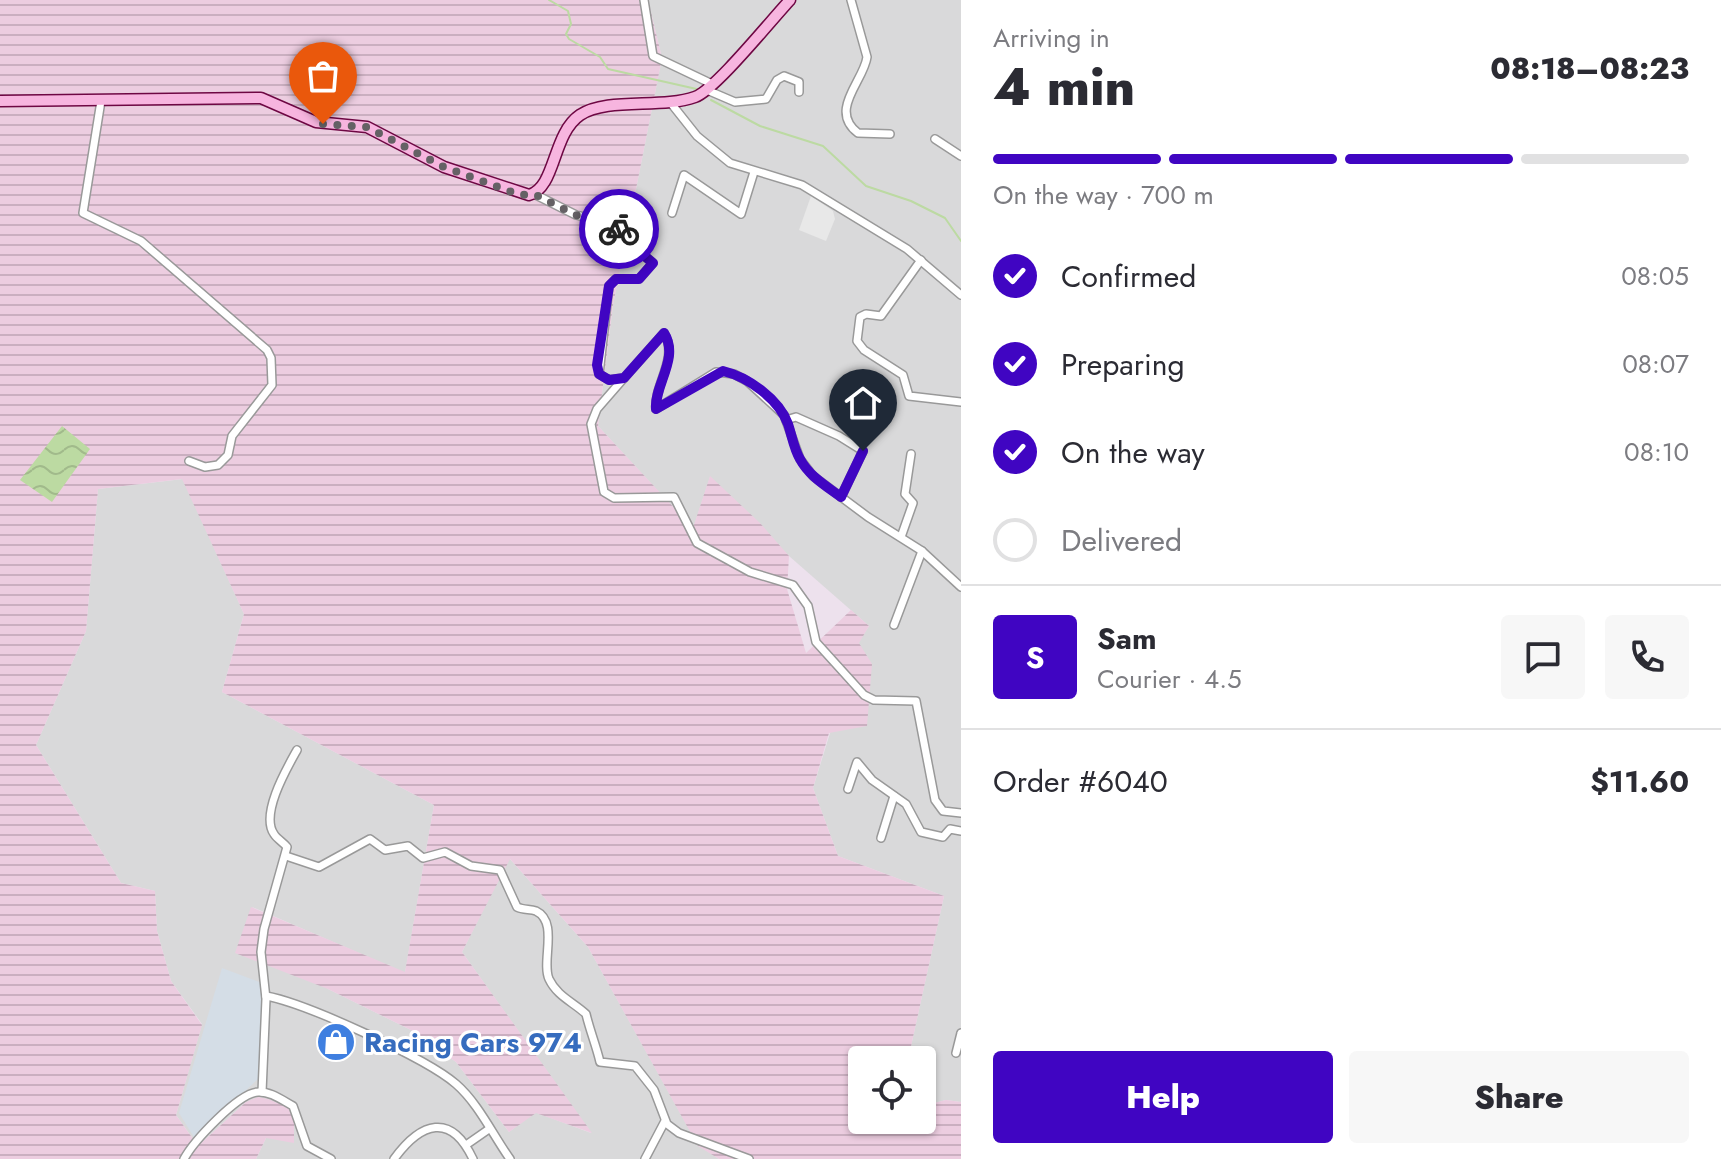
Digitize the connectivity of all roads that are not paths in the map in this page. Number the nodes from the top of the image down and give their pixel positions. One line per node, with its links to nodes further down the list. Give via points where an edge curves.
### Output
1 (644, 0): 4 (street, via 653,56)
2 (790, 0): 4 (main road)
3 (851, 0): 9 (street, via 867,57 848,97 850,124 858,133)
4 (710, 87): 5 (street, via 735,102 766,99 784,76 799,82); 8 (main road, via 694,98)
5 (799, 92)
6 (0, 101): 7 (main road)
7 (101, 101): 13 (main road, via 266,99 316,122 367,127 444,167 520,195); 21 (street, via 83,213 141,241 271,358 272,385 232,436 228,455 218,465)
8 (670, 102): 12 (street, via 697,136 730,163); 13 (main road, via 601,108 577,117 559,143 544,186)
9 (890, 134)
10 (935, 139): 11 (street)
11 (961, 156)
12 (754, 172): 14 (street, via 741,214 684,175); 15 (street, via 802,185)
13 (534, 194): 17 (street, via 576,215 606,222 653,263 639,279 616,279 609,286 597,365 599,374 609,380)
14 (672, 213)
15 (921, 260): 16 (street); 18 (street, via 881,316 860,317 857,341 903,375 909,396)
16 (961, 295)
17 (624, 378): 19 (street, via 664,333 669,343 667,370 656,409 723,371 747,381); 30 (street, via 591,424 604,492 614,498 674,497 697,543 750,572 793,585 808,606 816,642 864,695 916,701 935,800 943,811)
18 (961, 402)
19 (786, 420): 22 (street, via 800,459); 22 (street, via 796,417 863,451)
20 (911, 454): 23 (street, via 905,488 913,503)
21 (189, 461)
22 (841, 497): 23 (street)
23 (901, 537): 24 (street)
24 (922, 551): 25 (street); 26 (street)
25 (961, 587)
26 (894, 625)
27 (297, 750): 33 (street, via 279,781 270,824 287,847)
28 (848, 789): 29 (street, via 857,762)
29 (894, 796): 31 (street, via 906,804 921,832 934,838 950,829); 32 (street)
30 (961, 813)
31 (961, 831)
32 (881, 838)
33 (286, 856): 34 (street, via 264,929); 38 (street, via 319,867 364,840 373,840 385,850 408,846 423,858 449,853 471,866 503,873 517,907 541,917 548,939 548,977 563,998 586,1014 600,1062 635,1066 654,1090)
34 (266, 996): 37 (street); 39 (street, via 313,1011 426,1064 455,1083)
35 (961, 1033): 36 (street)
36 (956, 1053)
37 (262, 1092): 41 (street, via 238,1102); 42 (street, via 293,1106 307,1146)
38 (665, 1121): 46 (street); 47 (street, via 679,1133)
39 (489, 1129): 40 (street); 45 (street)
40 (466, 1145): 43 (street, via 451,1129 428,1128 410,1138); 44 (street)
41 (184, 1159)
42 (331, 1159)
43 (394, 1159)
44 (473, 1159)
45 (510, 1159)
46 (645, 1159)
47 (749, 1159)

